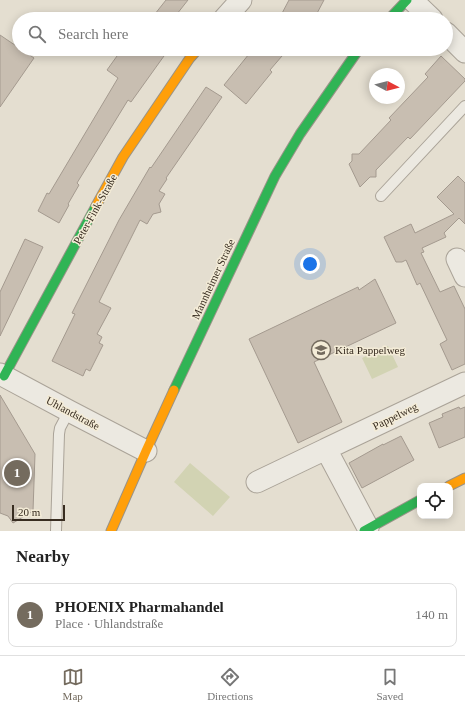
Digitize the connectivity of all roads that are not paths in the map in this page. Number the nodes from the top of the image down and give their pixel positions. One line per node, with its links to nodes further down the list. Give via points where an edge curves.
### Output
1 (241, 0): 4 (street)
2 (407, 0): 5 (street)
3 (412, 0): 6 (street)
4 (230, 12)
5 (396, 12)
6 (425, 12)
7 (453, 41): 8 (street)
8 (465, 52)
9 (192, 56): 13 (street, Peter-Fink-Straße, via 123,157)
10 (354, 56): 17 (street, Mannheimer Straße, via 300,134 275,176)
11 (465, 106): 12 (lane)
12 (381, 196)
13 (2, 375): 15 (street, Uhlandstraße)
14 (465, 382): 16 (street, Pappelweg)
15 (69, 411): 17 (street, Uhlandstraße); 23 (lane, via 58,434)
16 (326, 449): 19 (street, Pappelweg); 22 (street)
17 (146, 451): 24 (street, Mannheimer Straße)
18 (465, 478): 20 (street)
19 (257, 482)
20 (453, 484)
21 (417, 502): 22 (street)
22 (366, 530)
23 (56, 531)
24 (111, 531)

